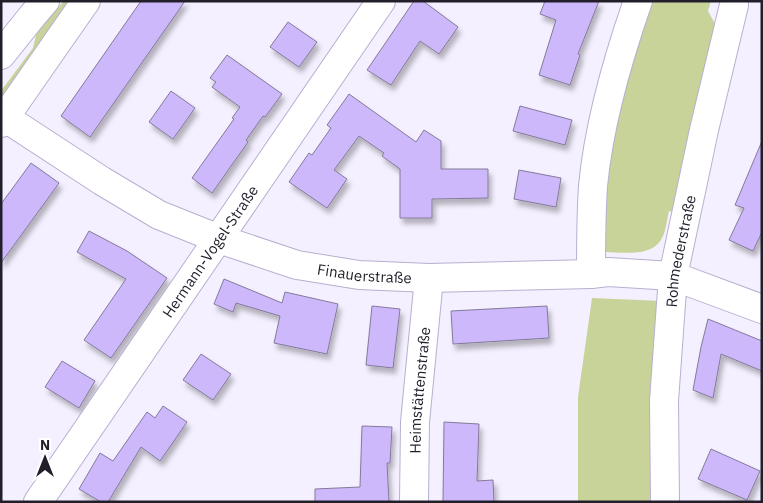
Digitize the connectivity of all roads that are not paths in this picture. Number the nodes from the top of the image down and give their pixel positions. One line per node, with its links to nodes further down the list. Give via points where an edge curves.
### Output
1 (45, 1): 6 (street)
2 (86, 1): 7 (street)
3 (381, 1): 8 (street, Hermann-Vogel-Straße)
4 (638, 1): 9 (street, via 610,90 599,143 593,185)
5 (734, 5): 10 (street, Rohmederstraße)
6 (1, 55)
7 (2, 119): 8 (street, Finauerstraße, via 159,216)
8 (219, 239): 11 (street, Finauerstraße, via 297,265 359,275); 13 (street, Hermann-Vogel-Straße)
9 (590, 274): 10 (street, Finauerstraße); 11 (street, Finauerstraße)
10 (673, 276): 12 (street, Finauerstraße); 15 (street, Rohmederstraße, via 664,401)
11 (429, 278): 14 (street, Heimstättenstraße, via 415,422)
12 (762, 309)
13 (38, 502)
14 (414, 502)
15 (665, 502)

